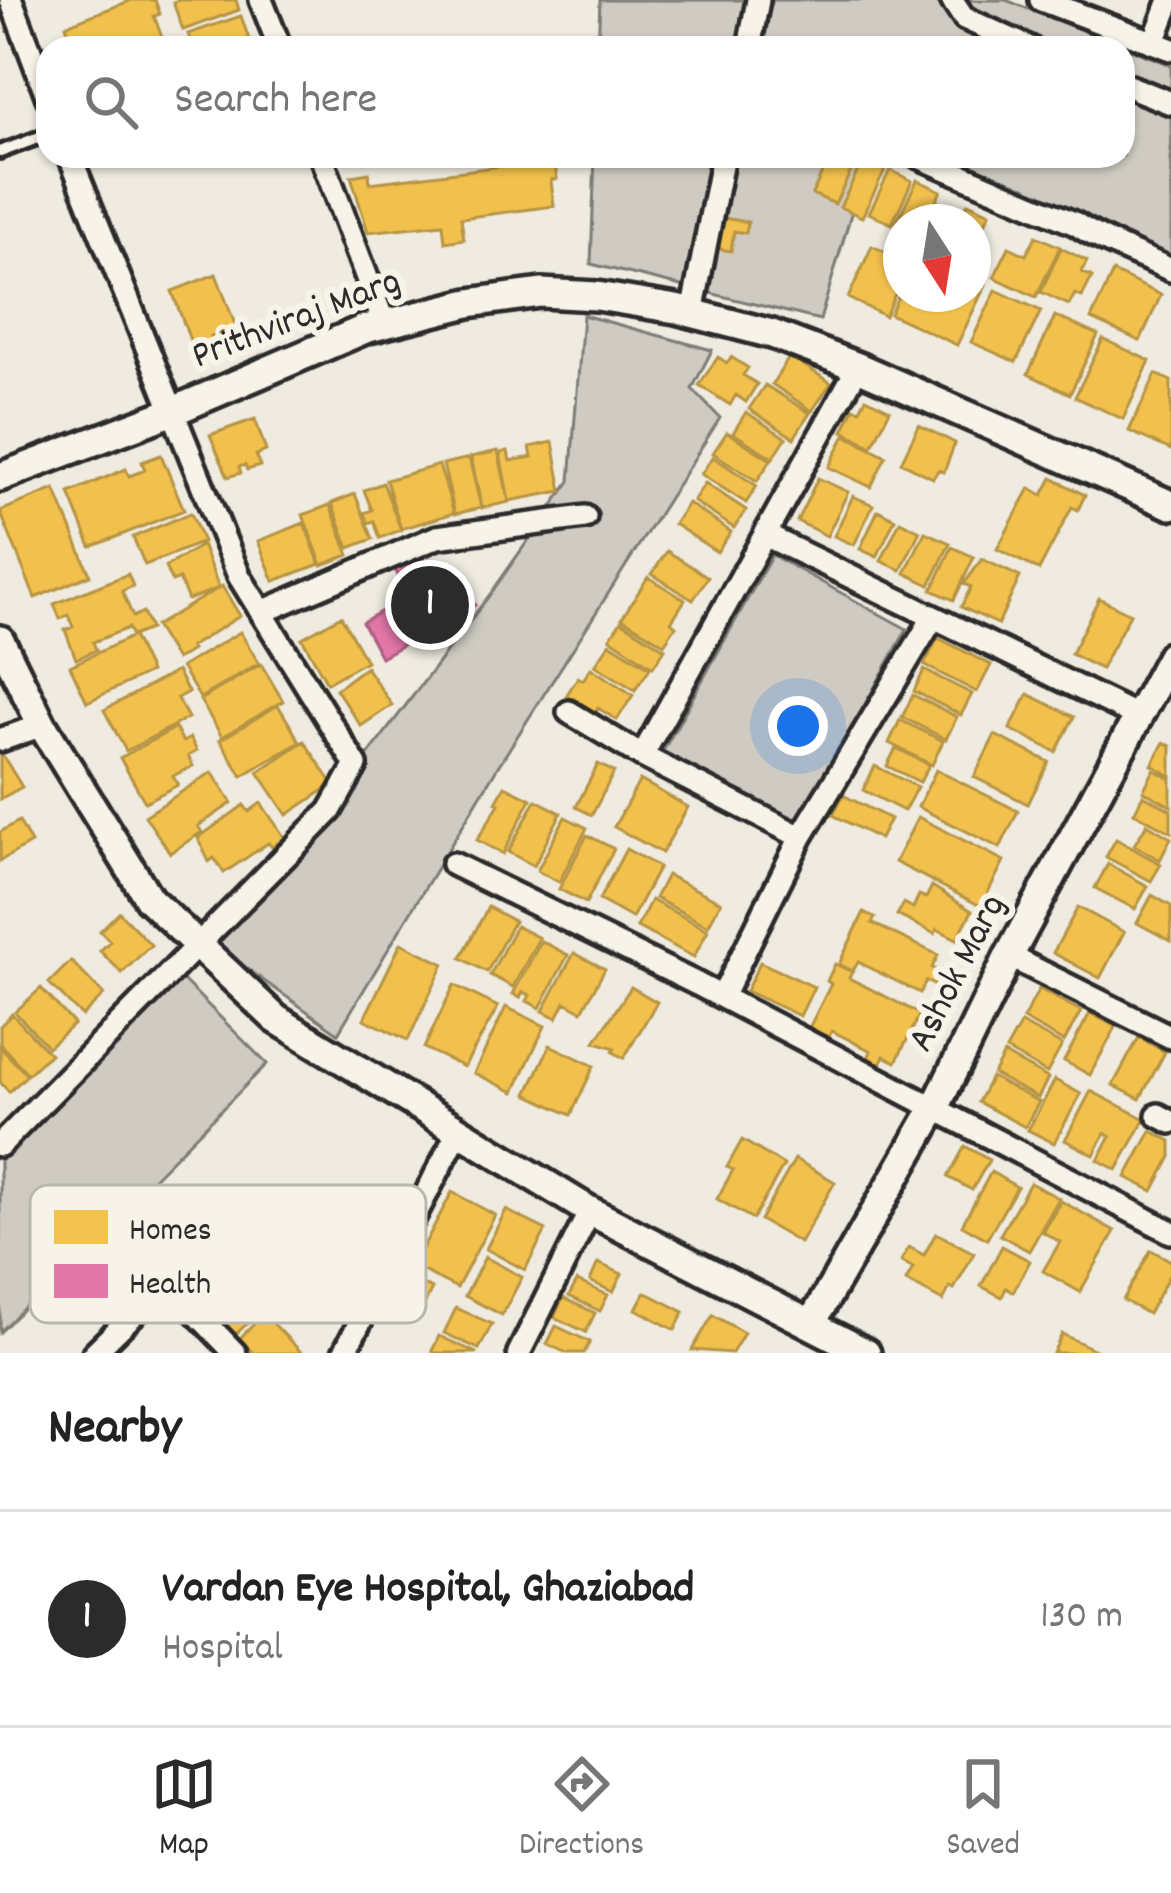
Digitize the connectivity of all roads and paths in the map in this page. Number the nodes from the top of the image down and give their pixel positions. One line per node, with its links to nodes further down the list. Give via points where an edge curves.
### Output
1 (11, 0): 11 (street)
2 (261, 0): 7 (street)
3 (758, 0): 8 (street)
4 (952, 0): 9 (street, via 964,19)
5 (1040, 0): 10 (street)
6 (1170, 0): 10 (street)
7 (275, 36)
8 (751, 36)
9 (1003, 36)
10 (1162, 46)
11 (36, 66)
12 (1135, 89): 13 (street)
13 (1171, 103)
14 (36, 138): 15 (lane)
15 (0, 152)
16 (75, 168): 24 (street)
17 (326, 168): 22 (street)
18 (721, 168): 21 (street)
19 (945, 168): 20 (street)
20 (1171, 270)
21 (692, 314): 22 (street, Prithviraj Marg, via 541,293); 23 (street, Prithviraj Marg)
22 (384, 323): 24 (street, Prithviraj Marg)
23 (858, 367): 26 (street, Prithviraj Marg); 28 (street)
24 (171, 412): 25 (street, Prithviraj Marg); 29 (street, via 239,576)
25 (0, 477)
26 (1171, 505)
27 (585, 518): 29 (street, via 437,537)
28 (765, 535): 30 (street); 37 (street)
29 (262, 612): 40 (street, via 356,765 330,811)
30 (933, 618): 34 (street); 38 (street)
31 (0, 640): 35 (street)
32 (1171, 656): 34 (street, Ashok Marg)
33 (569, 712): 37 (street)
34 (1139, 717): 41 (street, Ashok Marg)
35 (42, 724): 36 (street); 40 (street, via 149,899)
36 (0, 740)
37 (642, 756): 38 (street)
38 (801, 837): 42 (street)
39 (453, 864): 42 (street)
40 (200, 946): 45 (street, via 276,1019); 46 (street)
41 (1010, 956): 43 (street); 44 (street, Ashok Marg)
42 (722, 997): 44 (street)
43 (1171, 1037)
44 (935, 1108): 49 (street); 53 (street, Ashok Marg)
45 (458, 1132): 47 (street); 48 (street)
46 (0, 1144)
47 (426, 1194)
48 (590, 1211): 53 (street); 57 (street)
49 (1171, 1232)
50 (125, 1323): 54 (street)
51 (206, 1323): 55 (street)
52 (359, 1323): 56 (street)
53 (811, 1324): 58 (street)
54 (94, 1353)
55 (235, 1353)
56 (344, 1353)
57 (519, 1353)
58 (866, 1353)

